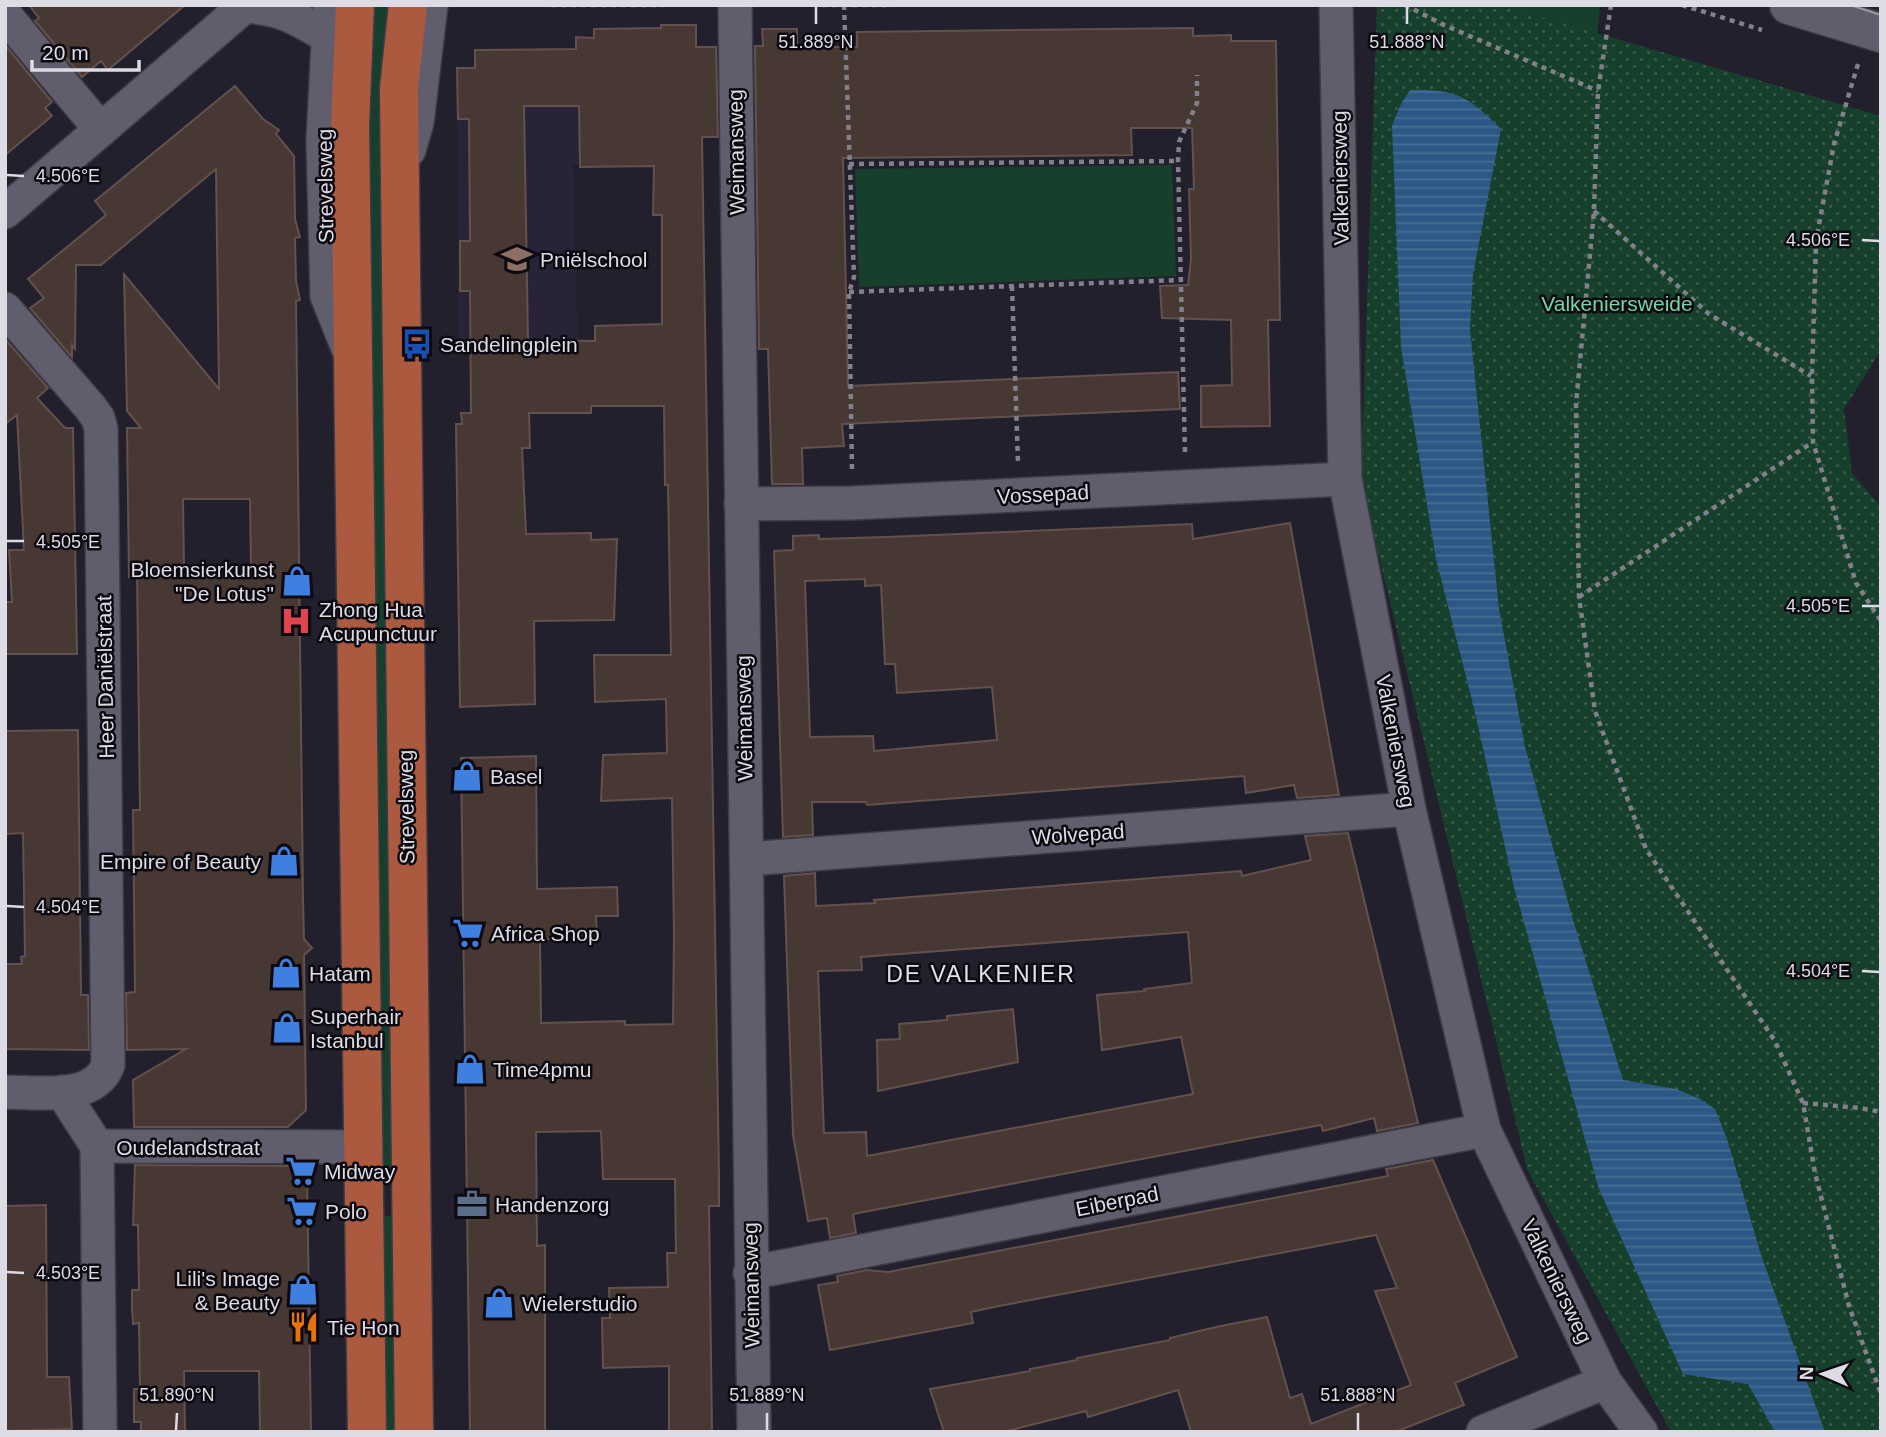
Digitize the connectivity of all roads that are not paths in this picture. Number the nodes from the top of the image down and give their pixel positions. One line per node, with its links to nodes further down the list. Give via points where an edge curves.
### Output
1 (355, 5): 15 (main road, Strevelsweg, via 350,124)
2 (408, 5): 12 (main road, Strevelsweg, via 400,88)
3 (431, 5): 12 (street, Strevelsweg, via 417,122)
4 (734, 5): 17 (street, Weimansweg)
5 (1336, 5): 16 (street, Valkeniersweg)
6 (1789, 5): 10 (street)
7 (246, 6): 9 (street); 11 (street)
8 (5, 15): 11 (street)
9 (329, 21): 15 (street, Strevelsweg, via 323,141 327,296)
10 (1870, 46)
11 (101, 130): 13 (street)
12 (400, 183): 29 (main road, Strevelsweg)
13 (5, 212)
14 (5, 309): 21 (street, Heer Daniëlstraat, via 90,407 101,429 108,1065 103,1078 89,1087)
15 (353, 362): 24 (main road, Strevelsweg)
16 (1345, 479): 17 (street, Vossepad, via 852,503); 18 (street, Valkeniersweg)
17 (741, 504): 19 (street, Weimansweg)
18 (1409, 809): 19 (street, Wolvepad); 22 (street, Valkeniersweg)
19 (747, 859): 25 (street, Weimansweg)
20 (5, 1092): 21 (street)
21 (62, 1092): 23 (street)
22 (1485, 1130): 25 (street, Eiberpad); 26 (street, Valkeniersweg)
23 (97, 1146): 24 (street, Oudelandstraat); 27 (street)
24 (364, 1147): 28 (main road, Strevelsweg)
25 (750, 1273): 30 (street, Weimansweg)
26 (1605, 1382): 31 (street); 32 (street, Valkeniersweg)
27 (100, 1432)
28 (367, 1432)
29 (414, 1432)
30 (754, 1432)
31 (1483, 1432)
32 (1641, 1432)

